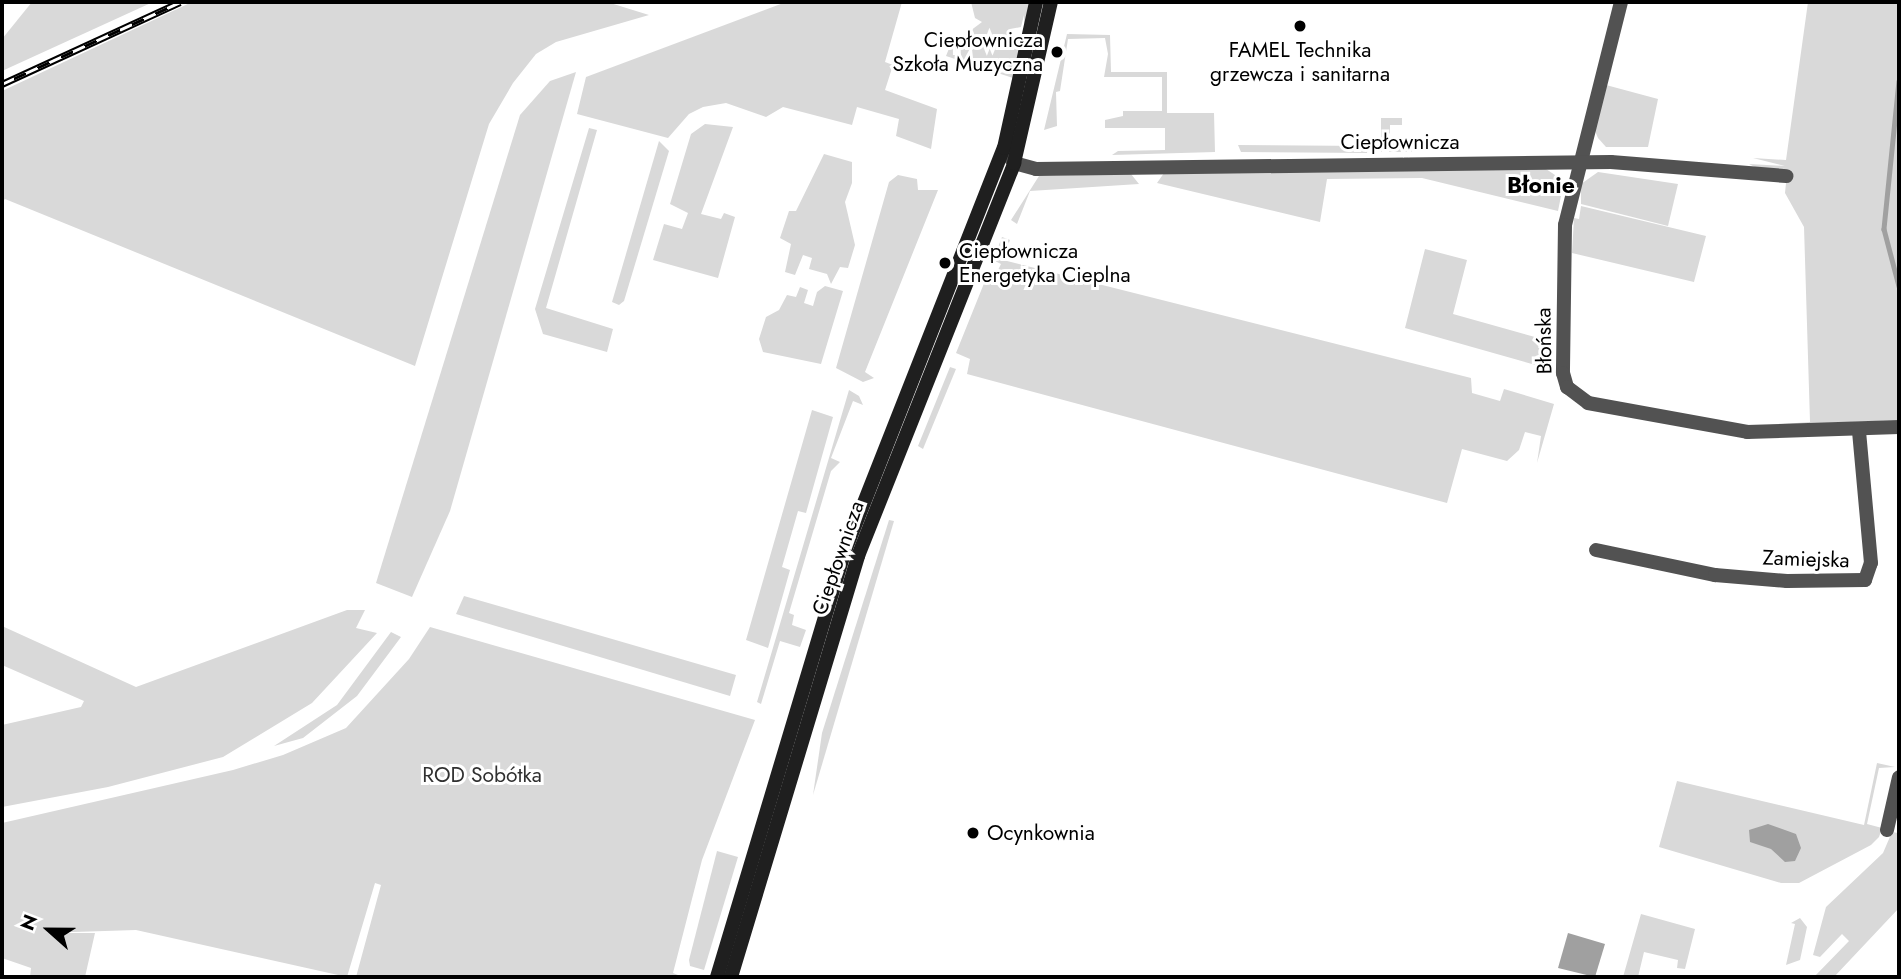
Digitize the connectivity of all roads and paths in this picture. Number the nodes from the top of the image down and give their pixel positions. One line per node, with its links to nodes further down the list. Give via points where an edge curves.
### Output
1 (1036, 2): 4 (main road, Ciepłownicza)
2 (1051, 2): 5 (main road, Ciepłownicza)
3 (1621, 2): 6 (street, Błońska)
4 (1004, 148): 5 (street); 8 (main road, Ciepłownicza)
5 (1014, 163): 6 (street, Ciepłownicza, via 1042,169); 8 (street); 15 (main road, Ciepłownicza, via 858,556)
6 (1580, 163): 7 (street, Ciepłownicza, via 1631,162); 10 (street, Błońska, via 1564,245 1563,373 1573,395 1595,404 1747,432)
7 (1786, 176)
8 (994, 177): 14 (main road, Ciepłownicza, via 845,551)
9 (1899, 427): 10 (street, Błońska)
10 (1859, 430): 11 (street, Zamiejska, via 1871,563 1865,580 1787,581 1715,575)
11 (1596, 550)
12 (1899, 777): 13 (street)
13 (1887, 831)
14 (717, 977)
15 (731, 977)

